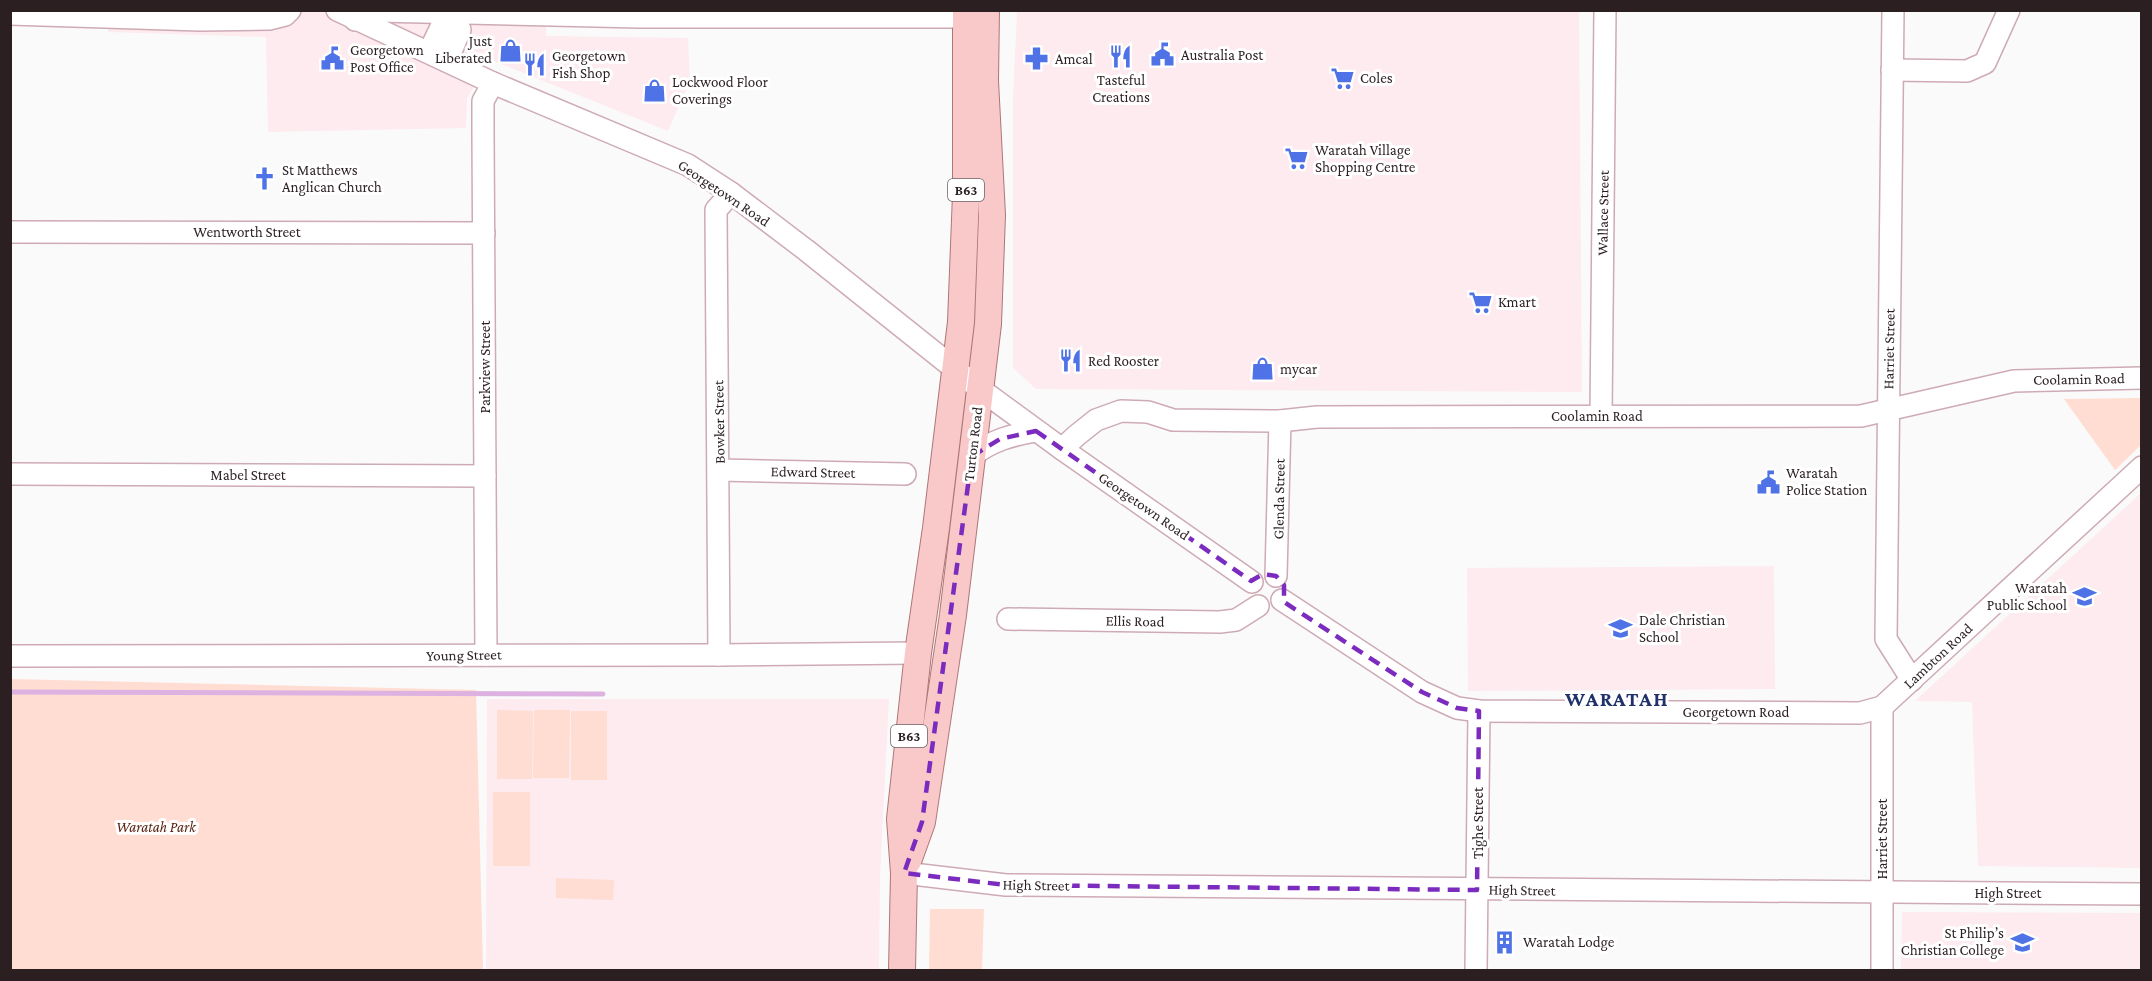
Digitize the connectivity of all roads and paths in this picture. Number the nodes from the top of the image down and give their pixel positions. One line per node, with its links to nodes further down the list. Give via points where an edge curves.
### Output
1 (290, 10): 7 (street, via 269,19 249,20)
2 (1605, 10): 21 (street, Wallace Street)
3 (1893, 10): 12 (street, Harriet Street)
4 (2009, 10): 12 (street, via 1985,63 1967,71)
5 (453, 11): 8 (street, via 522,16); 10 (street); 11 (street, via 444,21)
6 (973, 13): 9 (street); 17 (main road, Turton Road / B63); 19 (main road, Turton Road / B63, via 985,81 992,215 988,324)
7 (10, 14)
8 (640, 14): 9 (street)
9 (831, 14)
10 (346, 15): 11 (street, Georgetown Road)
11 (438, 57): 13 (street, Georgetown Road)
12 (1892, 70): 20 (street, Harriet Street)
13 (493, 83): 14 (street, Georgetown Road, via 688,165); 16 (street, Parkview Street, via 483,102)
14 (731, 193): 17 (street, Georgetown Road); 27 (street, Bowker Street, via 717,210)
15 (10, 232): 16 (street, Wentworth Street)
16 (484, 233): 30 (street, Parkview Street)
17 (956, 369): 19 (street, Georgetown Road); 36 (main road, Turton Road / B63)
18 (2142, 378): 20 (street, Coolamin Road, via 2014,381)
19 (980, 389): 23 (street, Georgetown Road); 25 (main road, Turton Road / B63)
20 (1888, 411): 21 (street, Coolamin Road, via 1862,416); 40 (street, Harriet Street, via 1886,639)
21 (1601, 416): 22 (street, Coolamin Road, via 1317,417)
22 (1280, 421): 24 (street, Coolamin Road, via 1173,420 1148,412 1121,411 1096,420); 31 (street, Glenda Street)
23 (1036, 431): 24 (street, Georgetown Road); 25 (street, via 1000,439)
24 (1062, 450): 32 (street, Georgetown Road)
25 (972, 456): 44 (main road, Turton Road / B63, via 922,822)
26 (2142, 467): 40 (street, Lambton Road)
27 (720, 470): 29 (street, Edward Street); 38 (street, Bowker Street)
28 (10, 474): 30 (street, Mabel Street)
29 (906, 474)
30 (485, 476): 37 (street, Parkview Street)
31 (1276, 576): 32 (street, via 1263,574); 33 (street, via 1284,585)
32 (1252, 582): 34 (street, via 1250,595)
33 (1282, 600): 34 (street, via 1273,608); 42 (street, Georgetown Road, via 1422,692 1457,708)
34 (1258, 606): 35 (street, Ellis Road, via 1236,620 1220,622)
35 (1008, 619)
36 (918, 653): 38 (street, Young Street); 44 (main road, Turton Road / B63, via 900,819)
37 (486, 655): 38 (street, Young Street); 39 (street, Young Street)
38 (719, 655)
39 (10, 656)
40 (1912, 680): 41 (street, Lambton Road)
41 (1882, 707): 43 (street, Lambton Road); 46 (street, Harriet Street)
42 (1479, 711): 43 (street, Georgetown Road); 45 (street, Tighe Street)
43 (1860, 713)
44 (904, 873): 45 (street, High Street, via 1006,885); 48 (main road, Turton Road / B63)
45 (1478, 890): 46 (street, High Street); 49 (street, Tighe Street)
46 (1882, 893): 47 (street, High Street); 50 (street, Harriet Street)
47 (2142, 894)
48 (902, 970)
49 (1476, 970)
50 (1882, 970)

